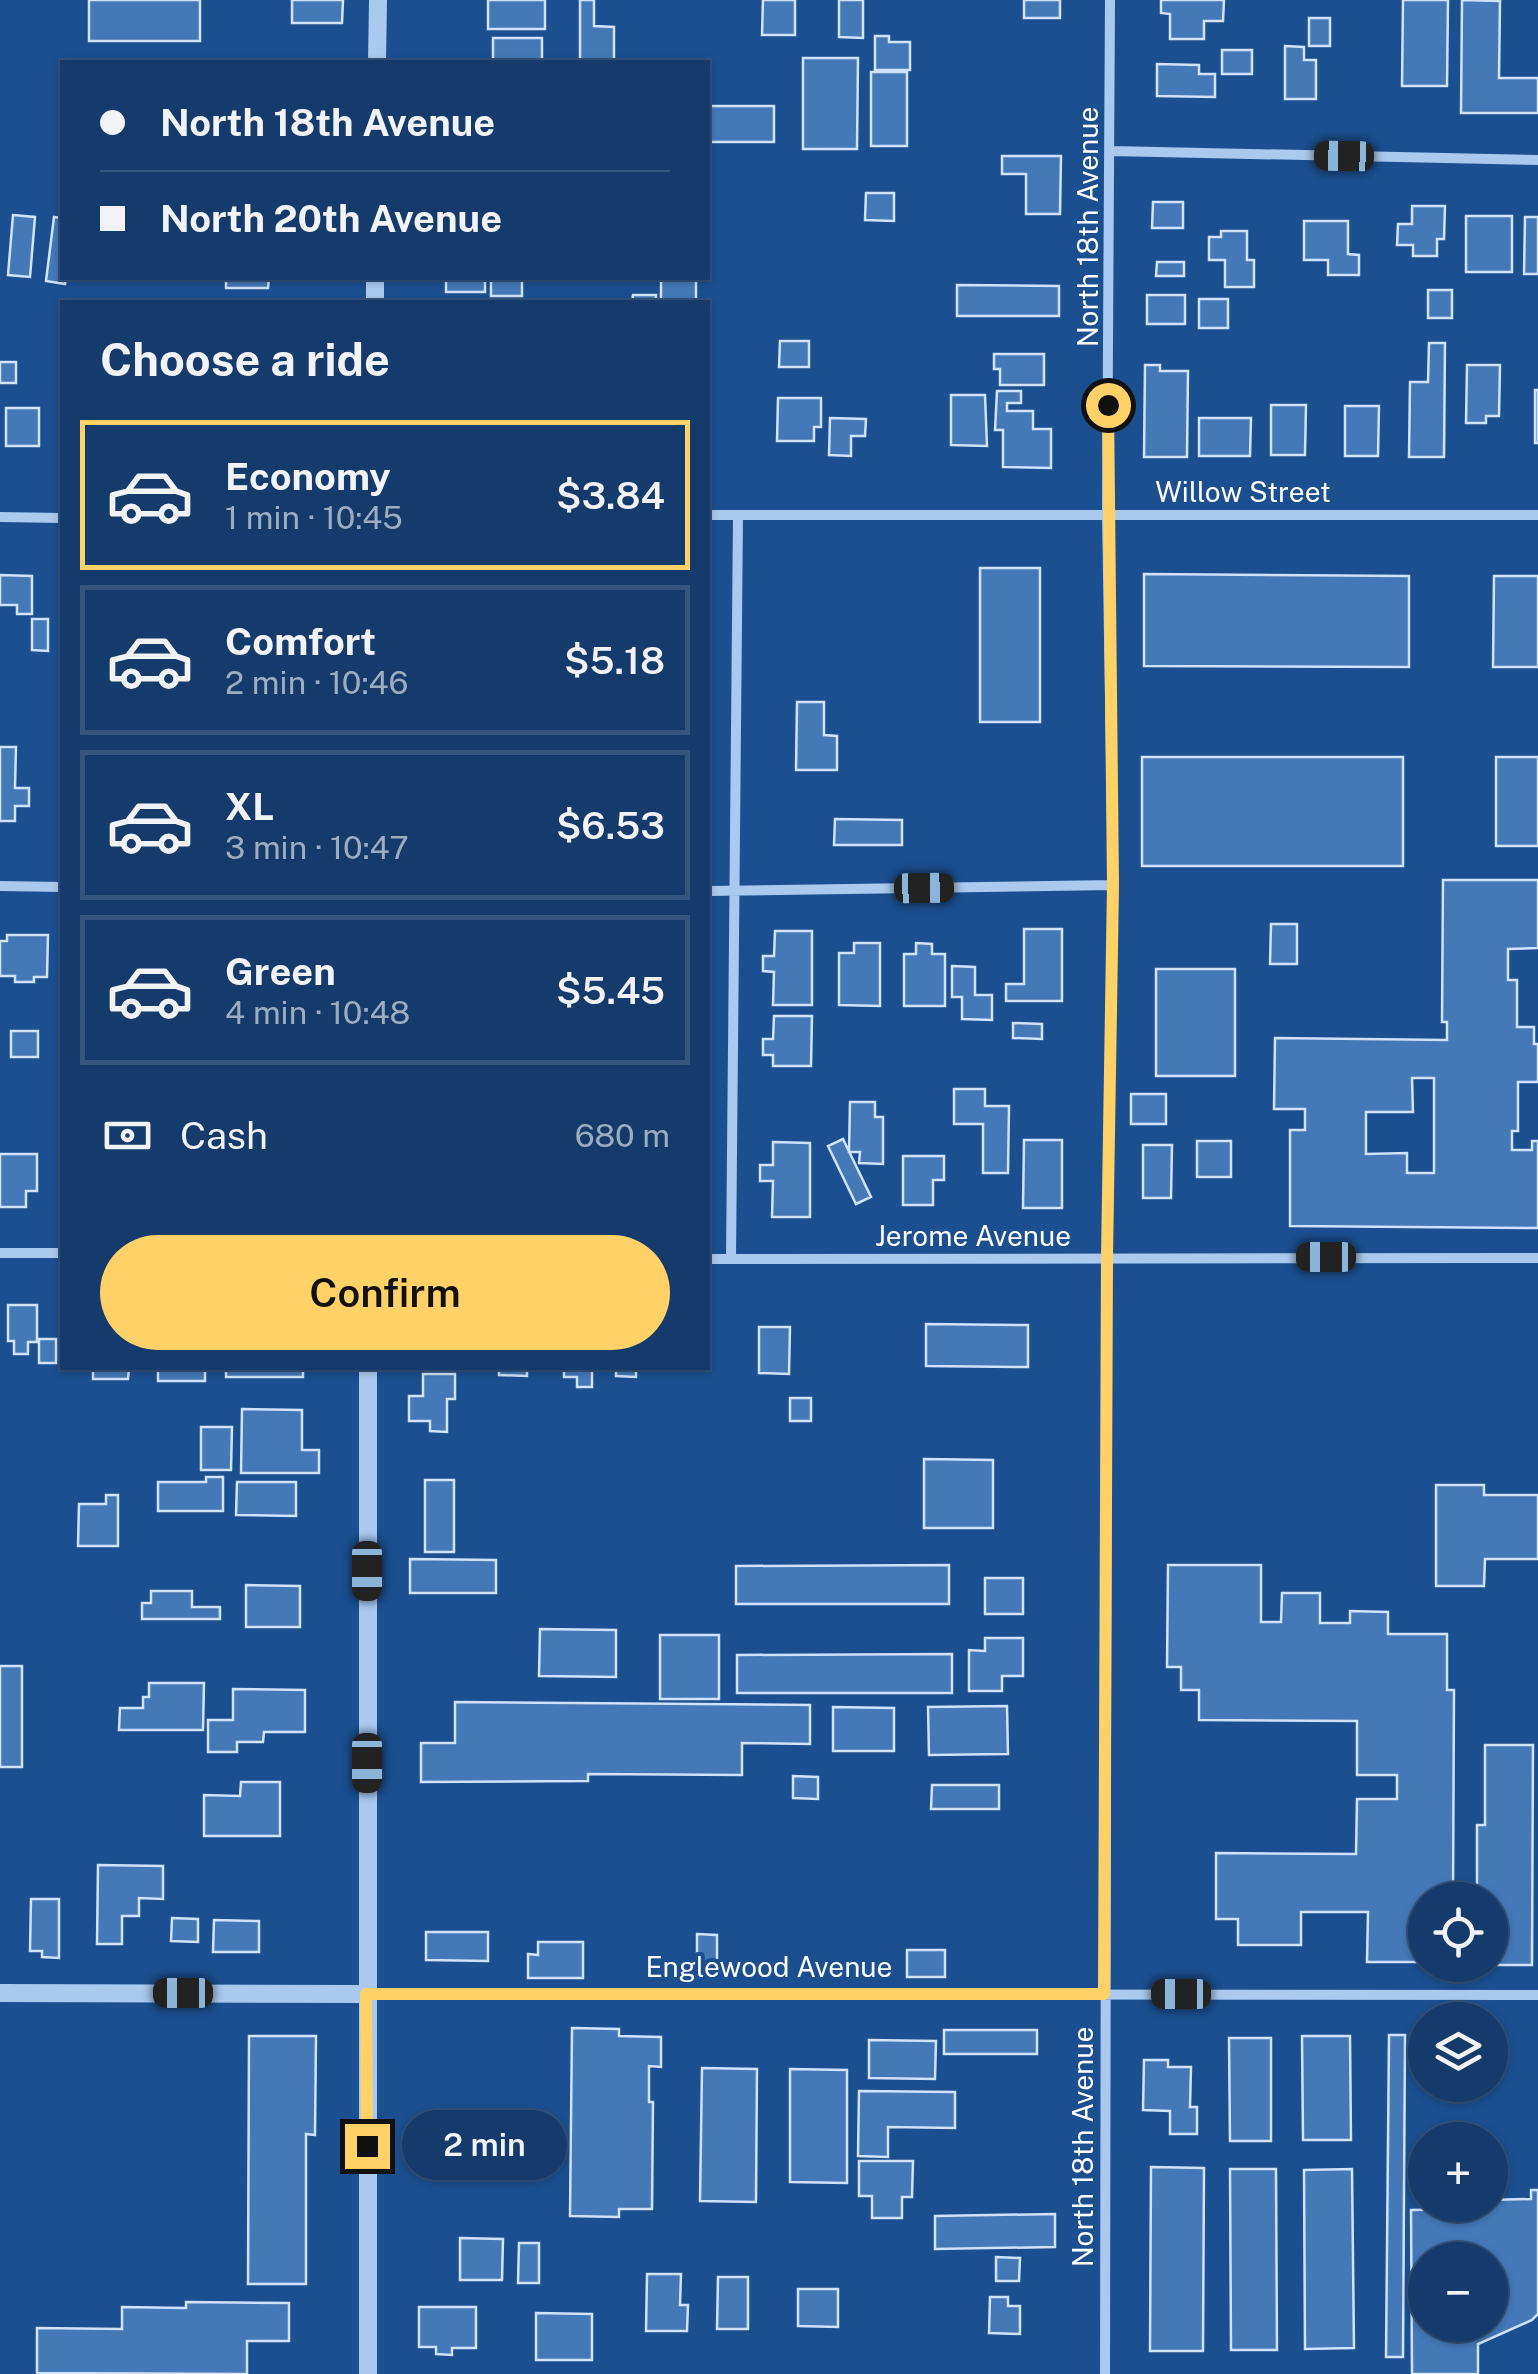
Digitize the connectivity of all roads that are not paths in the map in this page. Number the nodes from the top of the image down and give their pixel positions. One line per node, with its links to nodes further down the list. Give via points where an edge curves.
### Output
1 (378, 0): 3 (street)
2 (1110, 0): 4 (street, North 18th Avenue)
3 (377, 60)
4 (1112, 151): 5 (street); 7 (street, North 18th Avenue)
5 (1538, 160)
6 (738, 514): 7 (street, Willow Street); 8 (street, Willow Street); 16 (street)
7 (1107, 514): 9 (street, Willow Street); 12 (street, North 18th Avenue)
8 (710, 515)
9 (1538, 515)
10 (0, 518): 11 (street)
11 (60, 518)
12 (1113, 885): 16 (street); 19 (street, North 18th Avenue)
13 (0, 886): 14 (street)
14 (60, 887)
15 (710, 891): 16 (street)
16 (734, 891): 22 (street)
17 (0, 1252): 18 (street)
18 (60, 1253)
19 (1107, 1257): 20 (street, Jerome Avenue); 22 (street, Jerome Avenue); 26 (street, North 18th Avenue)
20 (1538, 1258)
21 (710, 1259): 22 (street, Jerome Avenue)
22 (730, 1259)
23 (368, 1370): 25 (street)
24 (0, 1993): 25 (street, Englewood Avenue)
25 (366, 1994): 26 (street, Englewood Avenue); 28 (street)
26 (1104, 1994): 27 (street, Englewood Avenue); 29 (street, North 18th Avenue)
27 (1538, 1995)
28 (368, 2374)
29 (1105, 2374)

